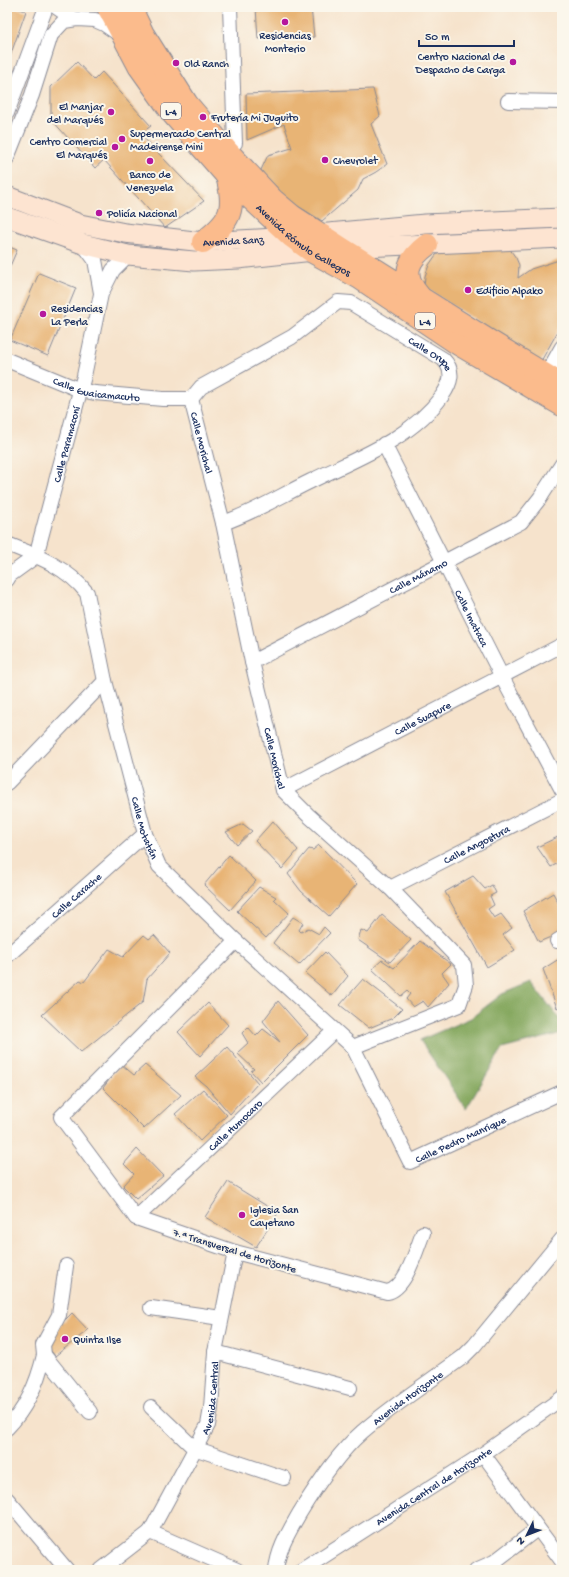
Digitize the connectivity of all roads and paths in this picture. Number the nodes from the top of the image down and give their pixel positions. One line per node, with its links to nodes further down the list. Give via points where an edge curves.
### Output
1 (46, 7): 7 (street)
2 (56, 7): 6 (street)
3 (108, 7): 8 (main road, Avenida Rómulo Gallegos / L-4)
4 (130, 7): 12 (main road, Avenida Rómulo Gallegos / L-4, via 143,34 187,104)
5 (230, 7): 12 (street, via 235,142)
6 (77, 19): 7 (street, via 64,21); 8 (street, via 95,20)
7 (45, 32): 11 (street); 13 (street, via 32,95)
8 (125, 39): 14 (main road, Avenida Rómulo Gallegos / L-4, via 139,66 173,114)
9 (508, 101): 10 (street)
10 (562, 102)
11 (7, 113)
12 (227, 151): 21 (main road, Avenida Rómulo Gallegos / L-4)
13 (7, 158)
14 (227, 176): 18 (main road, Avenida Rómulo Gallegos / L-4); 20 (main road, via 231,191 231,212 222,226)
15 (7, 196): 20 (street, Avenida Sanz, via 80,224 125,233)
16 (7, 217): 22 (street, Avenida Sanz)
17 (562, 218): 21 (street, Avenida Sanz, via 425,224)
18 (291, 236): 20 (street, Avenida Sanz); 21 (main road, Avenida Rómulo Gallegos / L-4)
19 (562, 238): 23 (street)
20 (203, 242)
21 (316, 243): 24 (main road, Avenida Rómulo Gallegos / L-4); 25 (street, Avenida Sanz, via 238,259 194,261); 30 (main road, Avenida Rómulo Gallegos / L-4, via 360,278 460,345)
22 (83, 244): 25 (street, Avenida Sanz); 26 (street, Calle Paramaconí, via 95,260)
23 (427, 245): 24 (street); 27 (main road, via 414,258 408,271 412,287)
24 (341, 248): 27 (main road, Avenida Rómulo Gallegos / L-4)
25 (128, 255): 26 (street, Calle Paramaconí, via 113,270)
26 (101, 294): 31 (street, Calle Paramaconí)
27 (419, 296): 30 (main road, Avenida Rómulo Gallegos / L-4, via 486,339)
28 (562, 347): 30 (street)
29 (7, 360): 31 (street, Calle Guaicamacuto)
30 (548, 384): 33 (main road, Avenida Rómulo Gallegos / L-4)
31 (80, 390): 32 (street, Calle Guaicamacuto); 38 (street, Calle Paramaconí)
32 (191, 399): 34 (street, Calle Orupe, via 201,387 298,333 333,303 347,302 443,359 450,368 450,382 432,410 410,429); 36 (street, Calle Morichal)
33 (562, 405)
34 (384, 444): 36 (street, Calle Orupe); 39 (street, Calle Imataca)
35 (562, 464): 39 (street, Calle Mánamo, via 521,522)
36 (223, 523): 42 (street, Calle Morichal)
37 (7, 544): 38 (street, Calle Motatán)
38 (36, 556): 40 (street); 44 (street, Calle Motatán, via 66,572 87,593)
39 (445, 562): 42 (street, Calle Mánamo); 43 (street, Calle Imataca)
40 (7, 580)
41 (562, 644): 43 (street, Calle Suapure)
42 (252, 662): 46 (street, Calle Morichal)
43 (502, 677): 46 (street, Calle Suapure); 47 (street, Calle Imataca)
44 (105, 681): 45 (street); 49 (street, Calle Motatán)
45 (7, 783)
46 (283, 790): 50 (street, Calle Morichal)
47 (562, 790)
48 (562, 800): 50 (street, Calle Angostura)
49 (145, 834): 51 (street, Calle Motatán, via 159,866); 52 (street, Calle Carache)
50 (390, 888): 54 (street, Calle Morichal, via 464,965 466,985 459,1004)
51 (236, 942): 53 (street, Calle Motatán); 56 (street, via 61,1117)
52 (7, 956)
53 (334, 1031): 54 (street, Calle Motatán); 56 (street, Calle Humocaro)
54 (353, 1047): 55 (street, Calle Pedro Manrique, via 410,1162)
55 (562, 1092)
56 (136, 1218): 59 (street, 7.ª Transversal de Horizonte)
57 (423, 1233): 59 (street, 7.ª Transversal de Horizonte, via 404,1280 398,1288 387,1292)
58 (562, 1240): 80 (street, Avenida Horizonte, via 463,1357 362,1432 340,1456 308,1499 292,1527 282,1545)
59 (235, 1252): 62 (street, Avenida Central)
60 (66, 1266): 64 (street, via 59,1314 44,1345)
61 (151, 1308): 62 (street)
62 (221, 1318): 63 (street, Avenida Central)
63 (215, 1352): 65 (street); 70 (street, Avenida Central, via 208,1425)
64 (44, 1355): 68 (street); 69 (street, via 40,1371 25,1404)
65 (350, 1388)
66 (562, 1398): 71 (street, Avenida Central de Horizonte)
67 (151, 1407): 70 (street)
68 (90, 1412)
69 (7, 1428)
70 (194, 1448): 72 (street); 75 (street, Avenida Central)
71 (483, 1454): 74 (street); 81 (street, Avenida Central de Horizonte)
72 (284, 1478)
73 (7, 1500): 77 (street)
74 (537, 1529): 76 (street); 82 (street, via 494,1562)
75 (150, 1532): 78 (street); 79 (street)
76 (562, 1561)
77 (67, 1570)
78 (101, 1570)
79 (237, 1570)
80 (276, 1570)
81 (302, 1570)
82 (476, 1570)

